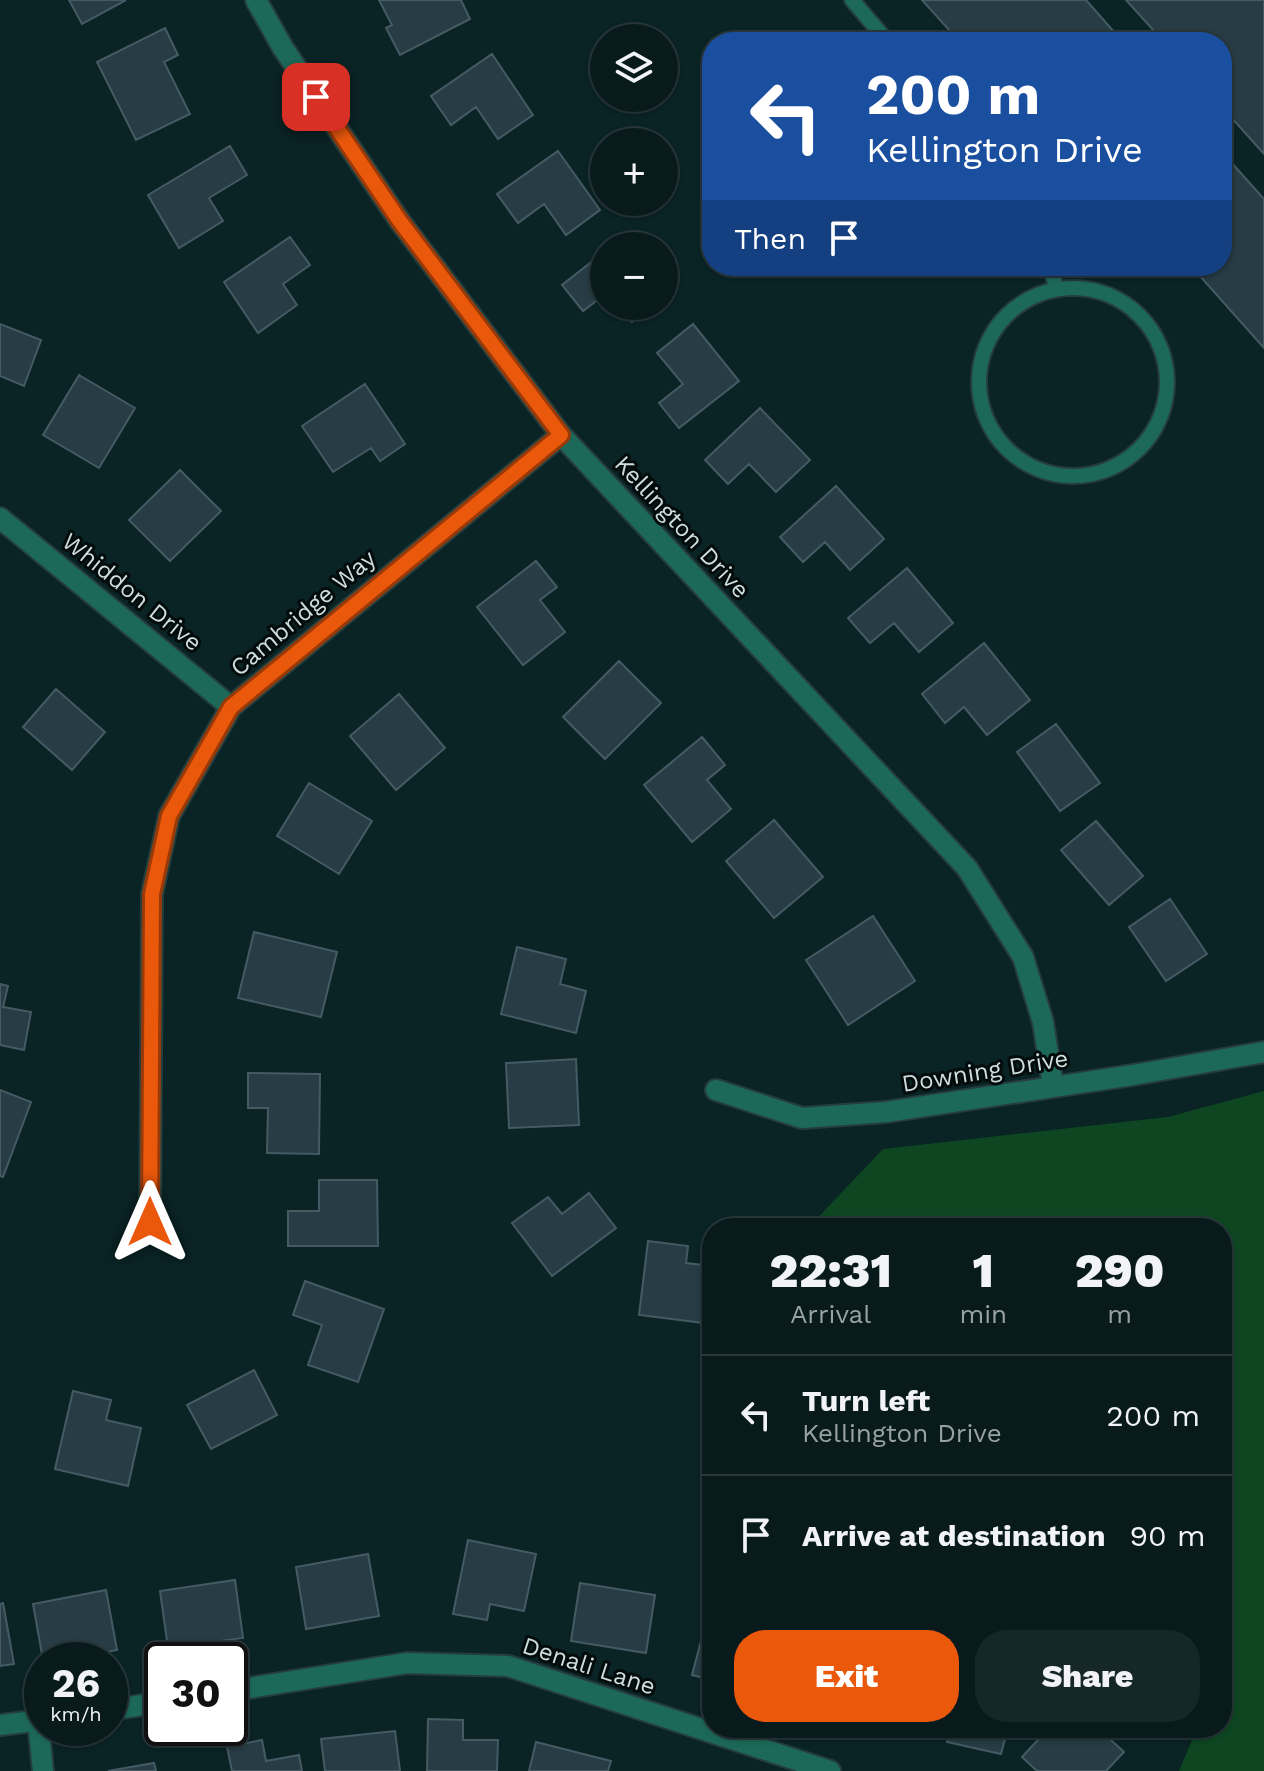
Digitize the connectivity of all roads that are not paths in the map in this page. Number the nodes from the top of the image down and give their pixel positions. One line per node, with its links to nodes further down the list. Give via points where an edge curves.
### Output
1 (256, 0): 6 (street, Kellington Drive, via 399,220)
2 (852, 0): 3 (lane)
3 (879, 32)
4 (1053, 276): 5 (lane)
5 (1056, 289): 5 (lane, via 1017,305 996,327 982,355 978,387 985,418 1002,445 1027,464 1058,475 1089,475 1120,465 1145,444 1162,418 1169,388 1165,357 1153,330 1132,307 1106,292)
6 (561, 435): 8 (street, Cambridge Way); 10 (street, Kellington Drive, via 967,868 1023,957 1043,1022)
7 (0, 518): 8 (street, Whiddon Drive)
8 (231, 707): 12 (street, Cambridge Way, via 169,816 152,894)
9 (1264, 1052): 10 (street, Downing Drive)
10 (1053, 1086): 11 (street, Downing Drive, via 886,1112 802,1118)
11 (716, 1090)
12 (150, 1222)
13 (248, 1688): 16 (street, Denali Lane, via 407,1663 508,1666)
14 (24, 1723): 15 (street)
15 (0, 1725)
16 (702, 1729)
17 (729, 1738): 20 (street, Denali Lane)
18 (42, 1746): 19 (street)
19 (43, 1771)
20 (830, 1771)

